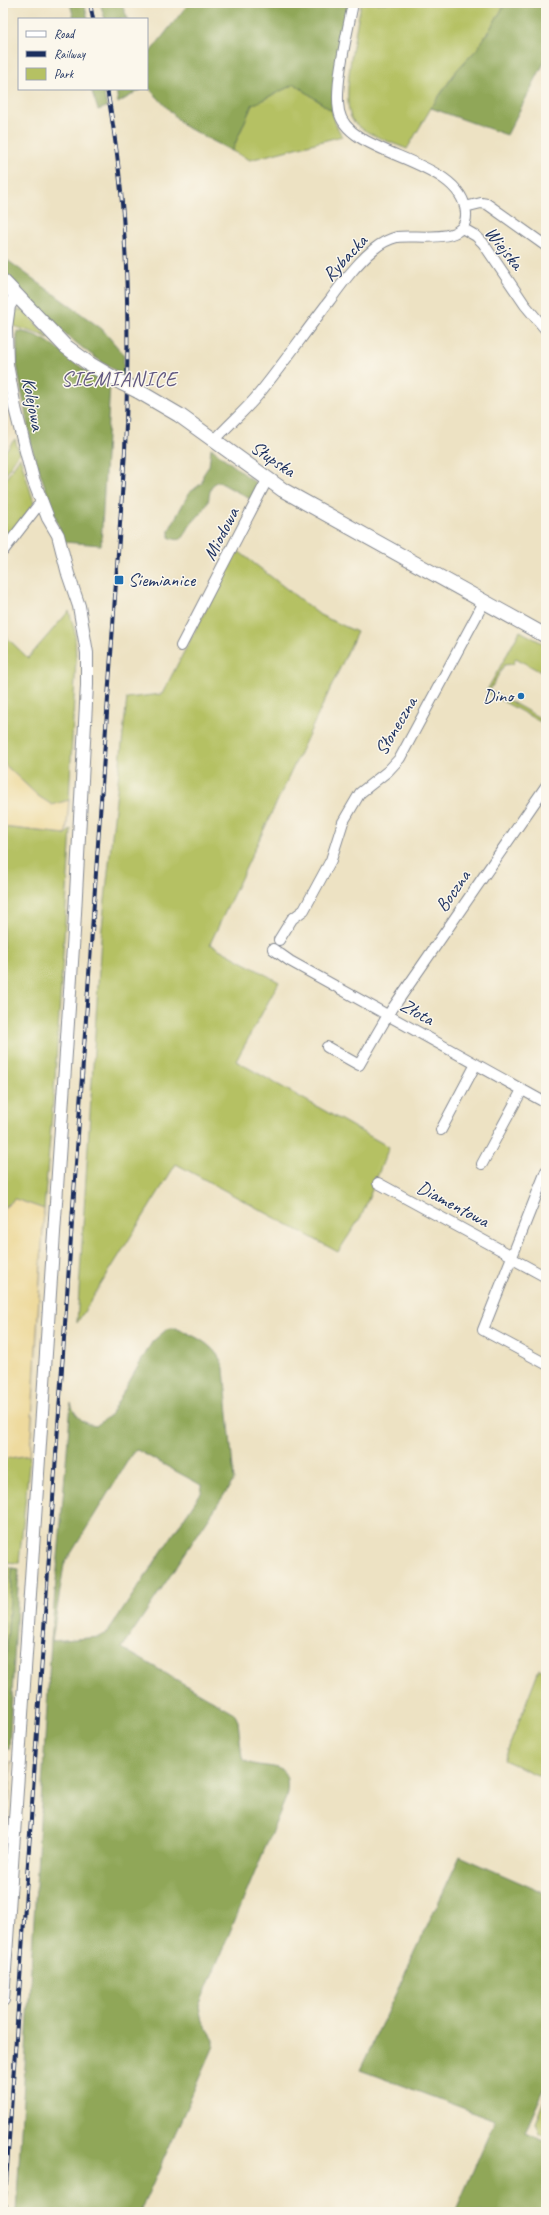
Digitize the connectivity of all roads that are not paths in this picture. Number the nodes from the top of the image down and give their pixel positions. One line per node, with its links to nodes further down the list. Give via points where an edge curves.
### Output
1 (352, 3): 2 (street, via 342,58 338,100 341,119 348,129 361,139 421,165 436,175 456,191)
2 (465, 207): 3 (street); 4 (street, via 487,204)
3 (462, 228): 7 (street, Wiejska, via 476,236 483,244); 8 (street, Rybacka, via 452,235 396,237 375,248 349,274 257,396)
4 (546, 246)
5 (3, 281): 6 (main road, Słupska)
6 (16, 295): 8 (main road, Słupska, bridge, via 65,346 88,363 179,415); 10 (street, Kolejowa, via 7,313 7,364 21,436 33,479)
7 (546, 330)
8 (214, 441): 9 (main road, Słupska)
9 (267, 480): 12 (main road, Słupska); 14 (street, Miodowa)
10 (43, 503): 11 (street, via 37,507); 31 (street, Kolejowa, via 61,542 84,628 87,685 70,988)
11 (3, 551)
12 (484, 602): 13 (main road, Słupska); 16 (street, Słoneczna, via 400,758 360,793 343,822 331,860 304,910 292,920)
13 (546, 636)
14 (181, 646)
15 (546, 786): 18 (street, Boczna)
16 (279, 940)
17 (273, 949): 18 (street, Złota)
18 (388, 1015): 19 (street, Boczna, via 359,1065); 20 (street, Złota)
19 (327, 1047)
20 (476, 1064): 21 (street, Złota); 23 (street)
21 (522, 1090): 22 (street, Złota); 24 (street)
22 (546, 1103)
23 (441, 1130)
24 (482, 1164)
25 (546, 1171): 27 (street)
26 (378, 1183): 28 (street, Diamentowa)
27 (543, 1188): 28 (street)
28 (512, 1257): 29 (street); 30 (street, via 482,1330)
29 (546, 1277)
30 (546, 1364)
31 (3, 2000)

